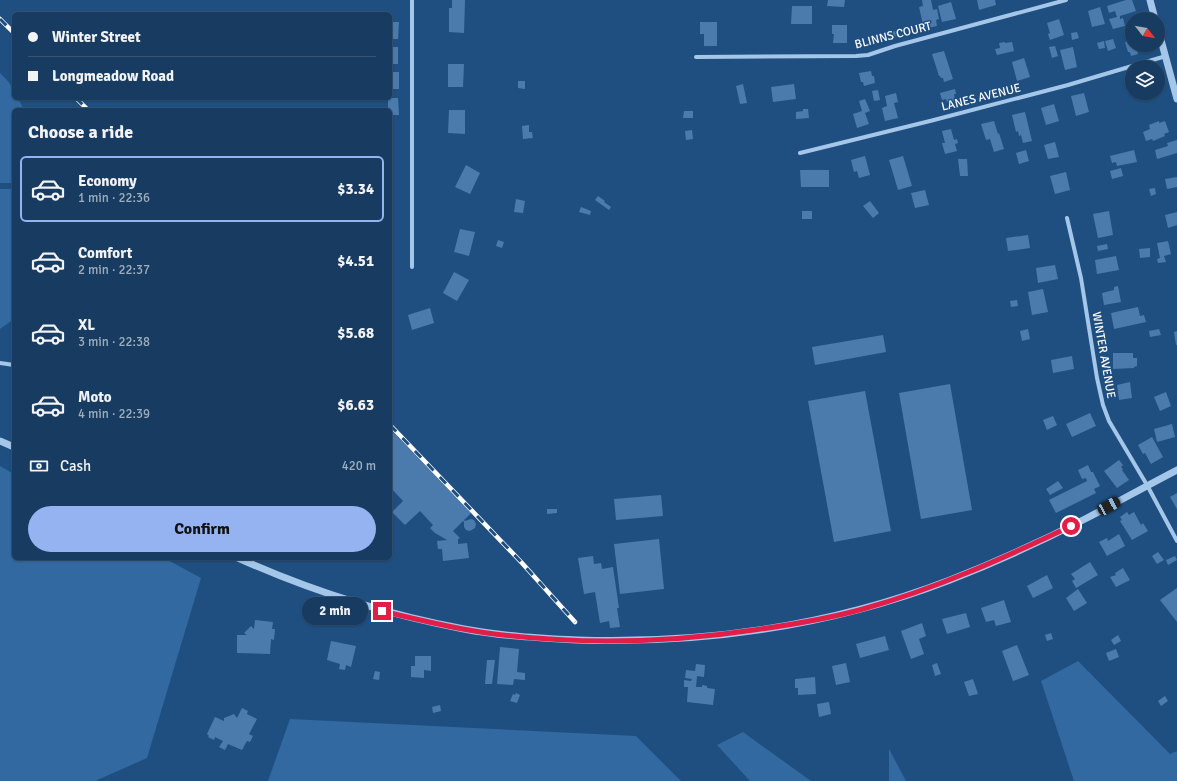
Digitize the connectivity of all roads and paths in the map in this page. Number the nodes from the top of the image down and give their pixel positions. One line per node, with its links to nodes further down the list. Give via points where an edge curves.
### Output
1 (412, 0): 11 (street)
2 (1066, 0): 7 (street, BLINNS COURT, via 868,55)
3 (1150, 0): 4 (street)
4 (1153, 12)
5 (1165, 52): 6 (street)
6 (1166, 56): 8 (street); 9 (street, LANES AVENUE, via 1068,85)
7 (696, 57)
8 (1177, 100)
9 (800, 152)
10 (1067, 218): 17 (street, WINTER AVENUE, via 1081,278 1103,405)
11 (412, 267)
12 (0, 363): 13 (street)
13 (12, 365)
14 (0, 441): 15 (street)
15 (12, 446)
16 (1177, 470): 17 (street)
17 (1147, 485): 18 (street, WINTER AVENUE); 19 (street, via 1084,520 1002,558 920,591 804,623 714,635 624,641 488,633 382,611 321,592)
18 (1177, 541)
19 (242, 560)

